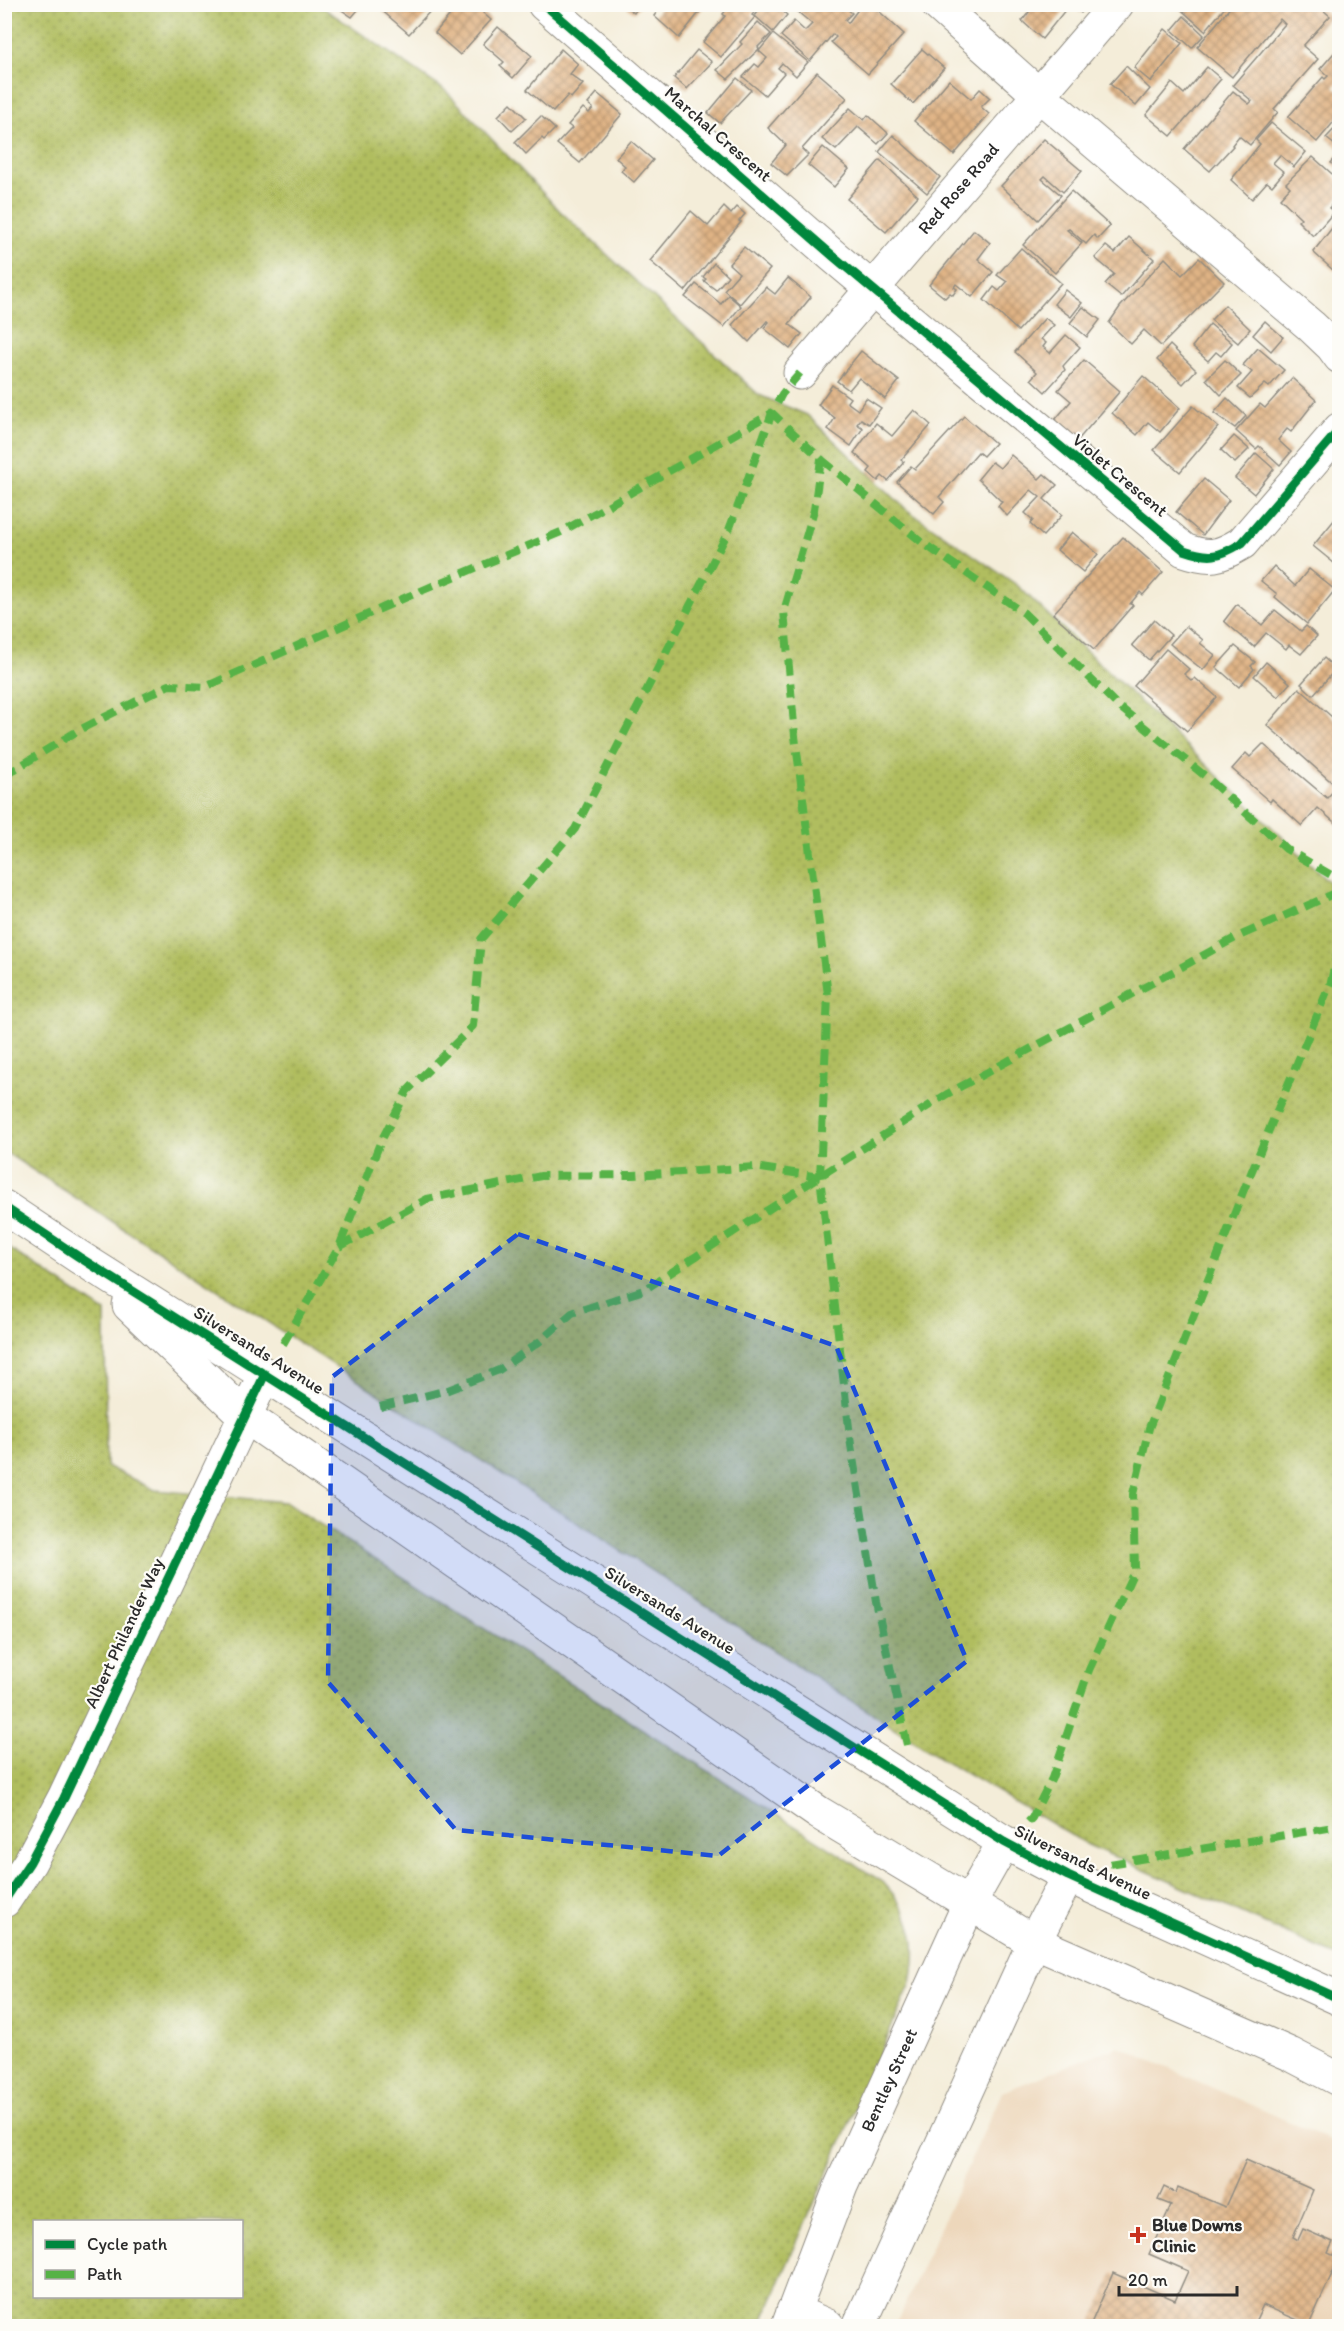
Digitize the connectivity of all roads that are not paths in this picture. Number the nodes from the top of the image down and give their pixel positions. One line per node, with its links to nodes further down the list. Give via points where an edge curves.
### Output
1 (544, 4): 5 (street, Marchal Crescent)
2 (937, 4): 4 (street)
3 (1117, 4): 4 (street, Red Rose Road)
4 (1039, 95): 5 (street, Red Rose Road); 6 (street, via 1311,326)
5 (871, 288): 7 (street, Red Rose Road); 8 (street, Violet Crescent, via 1184,550 1203,556 1223,555 1242,543)
6 (1340, 357)
7 (800, 373)
8 (1340, 429)
9 (4, 1207): 10 (street, Silversands Avenue)
10 (79, 1257): 11 (street, Silversands Avenue); 12 (street, Silversands Avenue)
11 (265, 1374): 12 (street, Albert Philander Way); 13 (street, Silversands Avenue)
12 (245, 1416): 15 (street, Albert Philander Way, via 64,1798); 16 (street, Silversands Avenue, via 819,1813)
13 (1004, 1842): 14 (street, Silversands Avenue); 16 (street, Bentley Street)
14 (1068, 1876): 17 (street); 18 (street, Silversands Avenue)
15 (4, 1901)
16 (969, 1904): 17 (street, Silversands Avenue); 20 (street, Bentley Street, via 841,2186)
17 (1034, 1942): 19 (street, Silversands Avenue, via 1290,2054); 22 (street)
18 (1340, 1999)
19 (1340, 2080)
20 (790, 2319): 21 (street)
21 (828, 2326)
22 (860, 2326)

